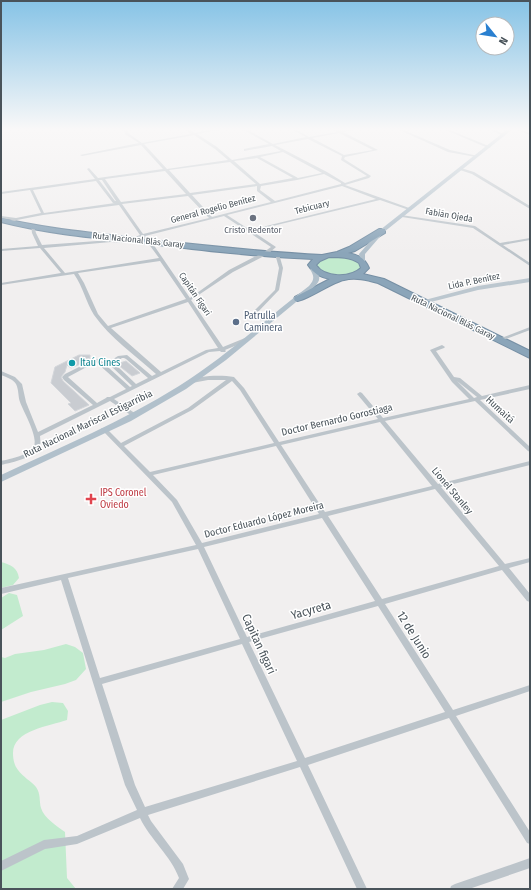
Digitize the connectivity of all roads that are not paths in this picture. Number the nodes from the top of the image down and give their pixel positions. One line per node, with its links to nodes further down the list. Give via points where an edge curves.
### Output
1 (89, 169): 13 (street)
2 (461, 169): 23 (main road)
3 (167, 170): 4 (street); 11 (street); 18 (street)
4 (170, 170)
5 (241, 170): 14 (street)
6 (280, 170): 12 (street)
7 (321, 170): 10 (street)
8 (362, 170): 15 (street, General Rogelio Benítez, via 370,174 368,177)
9 (463, 170): 22 (street, via 474,173)
10 (326, 172): 12 (street); 15 (street, via 343,183)
11 (103, 179): 13 (street); 21 (street)
12 (297, 179): 14 (street)
13 (97, 180): 16 (street); 21 (street, via 114,202)
14 (259, 185): 18 (street); 20 (street, via 260,193)
15 (342, 185): 19 (street); 20 (street, General Rogelio Benítez)
16 (31, 189): 17 (street); 24 (street)
17 (1, 194)
18 (188, 194): 21 (street); 28 (street)
19 (379, 199): 23 (street); 32 (street, Tebicuary)
20 (274, 202): 25 (street, General Rogelio Benítez)
21 (119, 203): 24 (street); 34 (street, Capitán Figari)
22 (529, 206)
23 (410, 209): 26 (main road)
24 (43, 214): 30 (street)
25 (224, 215): 28 (street, General Rogelio Benítez); 32 (street)
26 (402, 216): 33 (main road); 38 (street, Fabián Ojeda, via 474,227)
27 (1, 217): 30 (street)
28 (212, 218): 34 (street, General Rogelio Benítez)
29 (1, 220): 30 (highway, Ruta Nacional Blás Garay)
30 (14, 221): 31 (highway, Ruta Nacional Blás Garay)
31 (32, 226): 36 (highway, Ruta Nacional Blás Garay); 39 (street)
32 (249, 231): 41 (street, via 274,247)
33 (382, 231): 43 (highway, via 352,249); 47 (main road, via 362,254)
34 (142, 236): 36 (street, General Rogelio Benítez); 37 (street, Capitán Figari)
35 (530, 239): 38 (street)
36 (131, 240): 37 (highway, Ruta Nacional Blás Garay); 39 (street, General Rogelio Benítez)
37 (150, 242): 41 (highway, Ruta Nacional Blás Garay); 45 (street, Capitán Figari)
38 (499, 244): 46 (street, Fabián Ojeda)
39 (40, 247): 40 (street, General Rogelio Benítez); 50 (street)
40 (1, 250)
41 (266, 253): 42 (highway, Ruta Nacional Blás Garay); 55 (street, via 232,271)
42 (277, 254): 44 (highway, Ruta Nacional Blás Garay); 48 (highway, Ruta Nacional Blás Garay, via 303,261); 57 (street, via 281,268 277,290 252,315 259,320)
43 (334, 255): 44 (highway, Ruta Nacional Blás Garay); 47 (highway, Ruta Nacional Blás Garay, via 348,256)
44 (322, 257): 48 (highway, via 313,262)
45 (162, 259): 49 (street); 55 (street, Capitán Figari)
46 (530, 265)
47 (364, 267): 51 (highway); 56 (highway, Ruta Nacional Blás Garay)
48 (313, 268): 51 (highway, Ruta Nacional Blás Garay, via 323,275); 54 (main road, Ruta Nacional Mariscal Estigarribia, via 317,276 316,282)
49 (75, 273): 50 (street); 58 (street, via 83,283 96,314)
50 (64, 274): 53 (street)
51 (349, 277): 54 (highway, via 326,283); 56 (highway, Ruta Nacional Blás Garay, via 381,281)
52 (530, 280): 56 (street, Lida P. Benítez)
53 (1, 284)
54 (298, 299): 57 (main road, Ruta Nacional Mariscal Estigarribia)
55 (189, 300): 58 (street); 63 (street, Capitán Figari)
56 (425, 301): 60 (highway, Ruta Nacional Blás Garay)
57 (272, 318): 63 (main road, Ruta Nacional Mariscal Estigarribia, via 245,340)
58 (107, 328): 66 (street)
59 (530, 328): 60 (street)
60 (501, 339): 62 (highway, Ruta Nacional Blás Garay); 64 (highway, Ruta Nacional Blás Garay)
61 (442, 348): 75 (street, Humaitá, via 433,350 452,378 458,378)
62 (530, 351)
63 (224, 352): 66 (street, via 208,351); 69 (main road, Ruta Nacional Mariscal Estigarribia)
64 (530, 355)
65 (1, 374): 80 (street, via 11,377 19,384 22,401)
66 (160, 374): 67 (street)
67 (152, 378): 70 (street); 70 (street, via 125,356 115,359 113,365)
68 (232, 378): 69 (street); 81 (street, 12 de Junio, via 242,389); 82 (street, via 190,409)
69 (192, 381): 77 (main road, Ruta Nacional Mariscal Estigarribia)
70 (135, 386): 72 (street)
71 (530, 387): 75 (street, Doctor Bernardo Gorostiaga)
72 (129, 389): 74 (street); 76 (street, via 98,360 65,377)
73 (360, 394): 78 (street, Lionel Stanley)
74 (110, 398): 76 (street); 77 (street)
75 (477, 399): 78 (street, Doctor Bernardo Gorostiaga); 83 (street, Humaitá)
76 (96, 405): 80 (street)
77 (134, 415): 79 (main road, Ruta Nacional Mariscal Estigarribia)
78 (380, 420): 81 (street, Doctor Bernardo Gorostiaga); 88 (street, Lionel Stanley)
79 (104, 430): 82 (street, Capitan figari); 87 (main road, Ruta Nacional Mariscal Estigarribia)
80 (36, 434): 84 (street, via 38,442 30,453)
81 (277, 444): 86 (street, Doctor Bernardo Gorostiaga); 89 (street, 12 de Junio)
82 (120, 446): 86 (street, Capitan figari)
83 (530, 450)
84 (1, 463)
85 (530, 463): 88 (street, Doctor Eduardo López Moreira)
86 (149, 474): 90 (street, Capitan figari, via 175,501)
87 (1, 479)
88 (435, 486): 89 (street, Doctor Eduardo López Moreira); 92 (street, Lionel Stanley)
89 (322, 515): 90 (street, Doctor Eduardo López Moreira); 96 (street, 12 de Junio)
90 (200, 546): 93 (street, Doctor Eduardo López Moreira); 97 (street, Capitan figari)
91 (530, 560): 92 (street, Yacyreta)
92 (504, 568): 95 (street, Lionel Stanley); 96 (street, Yacyreta)
93 (64, 577): 94 (street, Doctor Eduardo López Moreira); 98 (street)
94 (1, 591)
95 (530, 599)
96 (380, 602): 97 (street, Yacyreta); 100 (street, 12 de Junio)
97 (244, 641): 98 (street, Yacyreta); 101 (street, Capitan figari)
98 (98, 682): 102 (street, via 130,785)
99 (530, 688): 100 (street)
100 (451, 715): 101 (street); 103 (street, 12 de Junio)
101 (302, 763): 102 (street); 107 (street, Capitan figari)
102 (143, 812): 105 (street, via 77,840 44,845); 106 (street, via 148,824 180,867 184,879)
103 (530, 840)
104 (530, 863): 108 (street)
105 (1, 866)
106 (177, 889)
107 (362, 889)
108 (455, 889)

